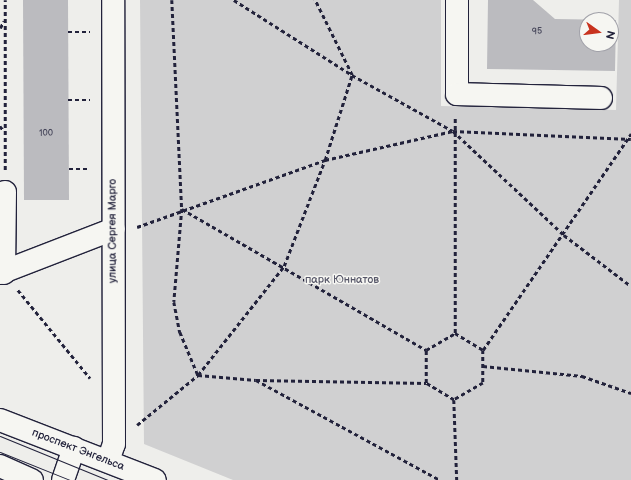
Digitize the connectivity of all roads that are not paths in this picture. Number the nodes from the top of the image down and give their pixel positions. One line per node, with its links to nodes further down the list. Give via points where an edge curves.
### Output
1 (113, 0): 5 (street, улица Сергея Марго)
2 (457, 0): 3 (street, via 457,94)
3 (601, 98)
4 (4, 192): 6 (street)
5 (114, 229): 6 (street); 9 (street, улица Сергея Марго, via 114,407)
6 (2, 273)
7 (0, 420): 8 (street, проспект Энгельса)
8 (74, 448): 9 (street, проспект Энгельса); 12 (street)
9 (111, 453): 13 (street, проспект Энгельса)
10 (0, 466): 11 (street)
11 (32, 480)
12 (63, 480)
13 (155, 480)

